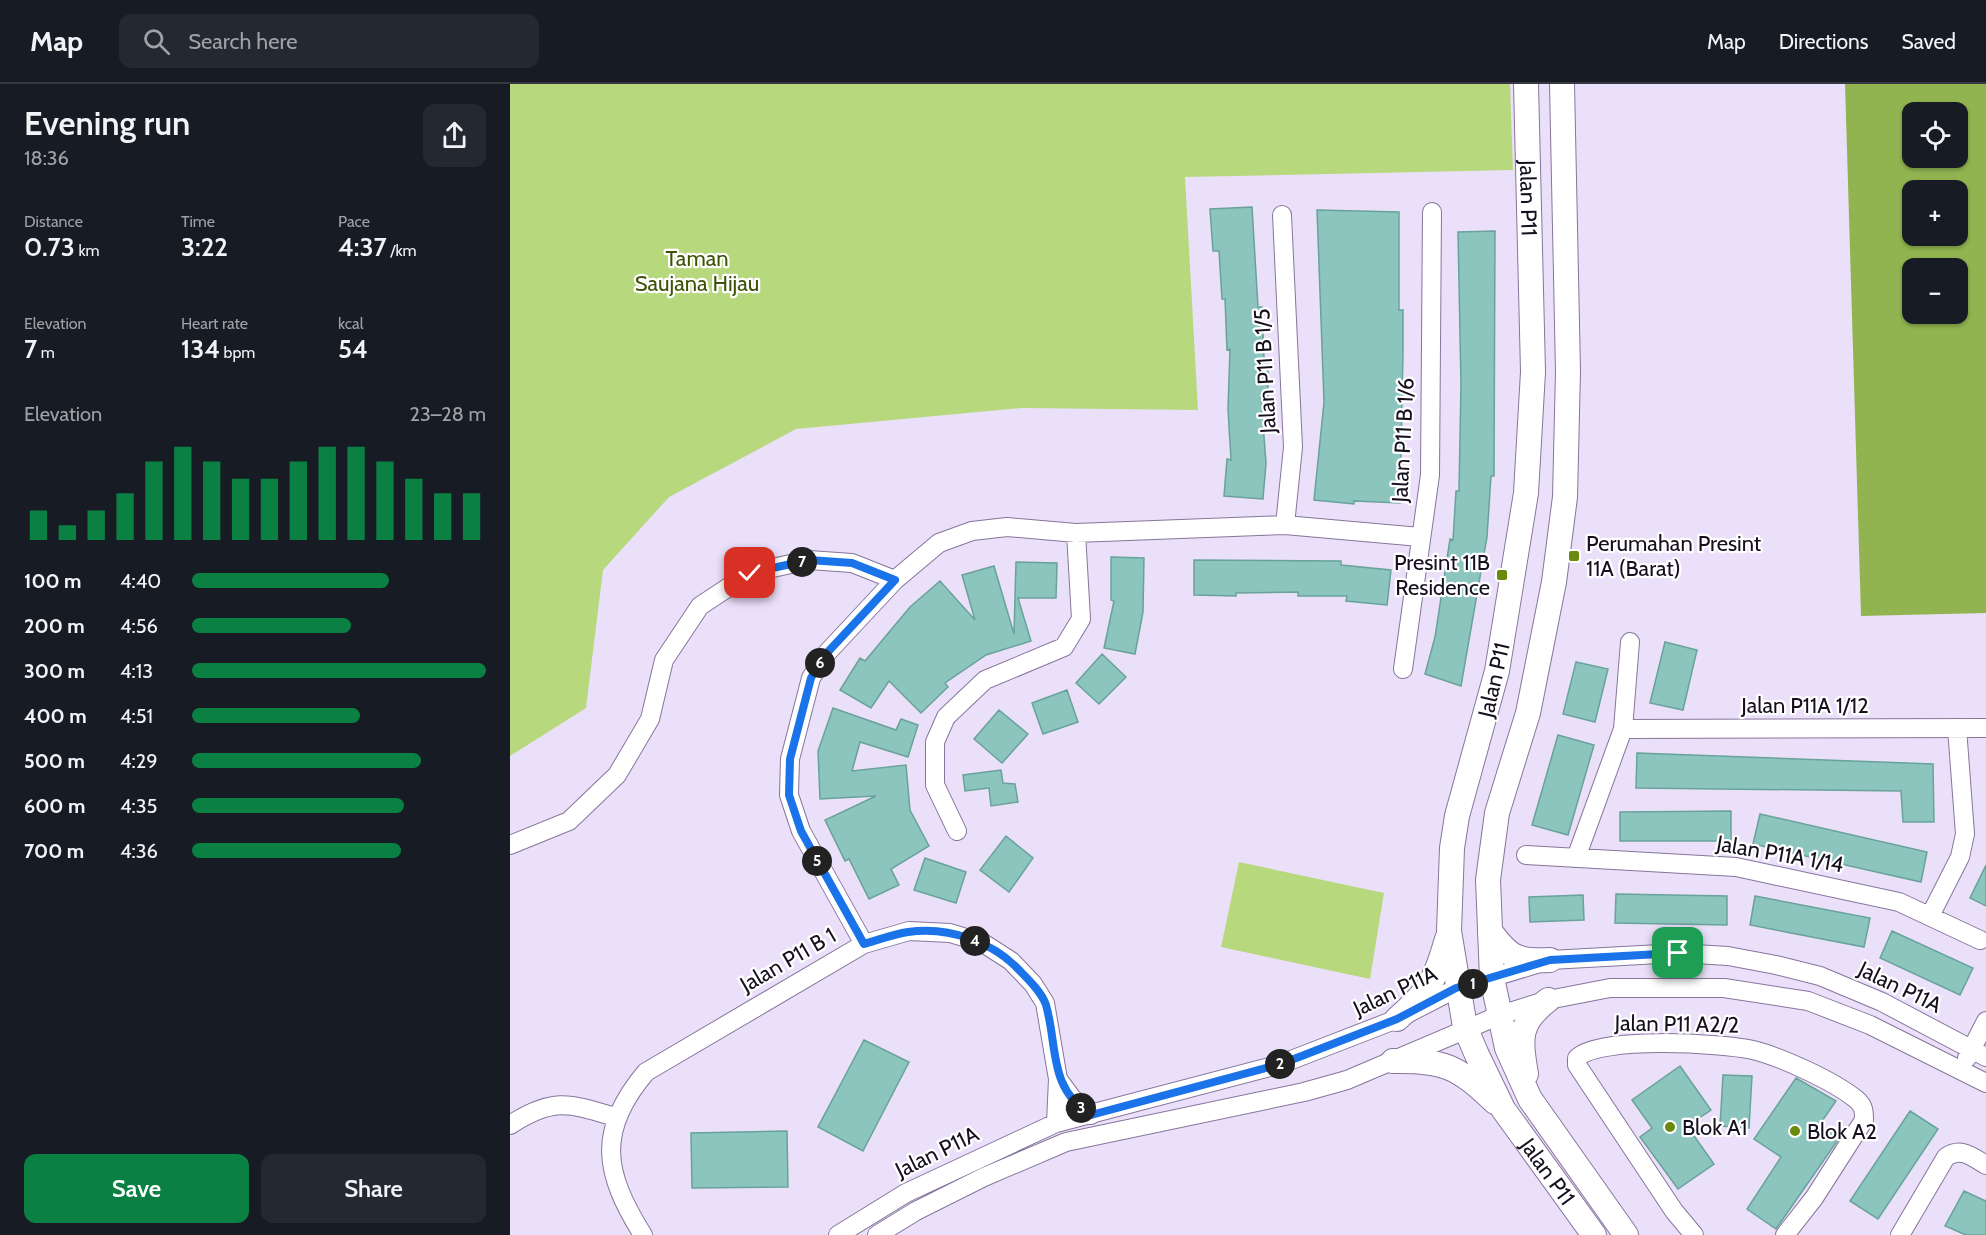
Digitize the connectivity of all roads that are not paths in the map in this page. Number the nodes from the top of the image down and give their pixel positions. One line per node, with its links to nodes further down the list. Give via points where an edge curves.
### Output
1 (1526, 84): 19 (main road, Jalan P11, via 1533,372 1526,493 1497,672 1452,848)
2 (1562, 84): 20 (main road, Jalan P11, via 1568,371 1565,497 1554,582 1528,713 1497,813 1488,880)
3 (1432, 212): 7 (street, Jalan P11 B 1/6, via 1430,475)
4 (1282, 215): 5 (street, Jalan P11 B 1/5, via 1293,447)
5 (1285, 525): 6 (street); 7 (street)
6 (1076, 533): 8 (street, via 1007,527 972,531 939,543); 14 (street, via 1081,619 1064,647 985,680 946,717 935,742 935,785)
7 (1420, 537): 10 (street, Jalan P11 B 1/6)
8 (895, 580): 15 (street, via 852,563 809,560 750,573 700,606 664,660 650,719 617,775 569,821); 22 (street, via 825,655 811,678 790,759 789,795 801,831)
9 (1630, 642): 13 (street)
10 (1403, 669)
11 (1957, 728): 12 (street, Jalan P11A 1/12); 13 (street, Jalan P11A 1/12); 18 (street, via 1965,834 1960,857)
12 (1986, 728)
13 (1623, 729): 17 (street)
14 (957, 831)
15 (510, 845)
16 (1526, 855): 17 (street, Jalan P11A 1/14)
17 (1576, 858): 18 (street, Jalan P11A 1/14, via 1736,867 1899,902)
18 (1930, 915): 21 (street, Jalan P11A 1/14)
19 (1449, 931): 25 (main road, Jalan P11); 28 (main road, via 1436,975 1423,996)
20 (1490, 931): 23 (main road, via 1504,950 1516,958); 24 (main road, Jalan P11)
21 (1980, 940)
22 (864, 944): 34 (street, Jalan P11 B 1, via 909,932 950,933 983,943 1011,961 1045,1003); 39 (street, Jalan P11 B 1, via 646,1072)
23 (1550, 960): 24 (street, Jalan P11A); 31 (street, Jalan P11A, via 1678,953 1776,964 1820,976 1882,1002)
24 (1492, 978): 25 (street, Jalan P11A); 27 (main road, Jalan P11)
25 (1456, 988): 28 (street, Jalan P11A); 30 (main road, Jalan P11)
26 (1548, 1000): 27 (street, Jalan P11A); 33 (street, Jalan P11A, via 1610,988 1764,992 1808,1001 1870,1025); 36 (main road, via 1530,1014 1523,1028)
27 (1500, 1015): 30 (street, Jalan P11A); 36 (main road, Jalan P11, via 1507,1048)
28 (1397, 1019): 38 (street, Jalan P11A, via 1281,1064)
29 (1986, 1021): 31 (street)
30 (1465, 1028): 32 (street, Jalan P11A); 37 (main road, Jalan P11)
31 (1978, 1053): 33 (street)
32 (1393, 1061): 37 (main road, via 1430,1060 1456,1070); 45 (street, Jalan P11A, via 1304,1092 1066,1142 984,1177)
33 (1960, 1070): 35 (street, Jalan P11A)
34 (1058, 1078): 38 (street, Jalan P11 B 1); 40 (street, Jalan P11 B 1)
35 (1986, 1083)
36 (1530, 1099): 47 (main road, Jalan P11)
37 (1503, 1109): 46 (main road, Jalan P11)
38 (1091, 1115): 40 (street, Jalan P11A)
39 (615, 1117): 41 (street, via 576,1105 553,1104 531,1111); 43 (street, Jalan P11 B 1, via 611,1163 626,1209)
40 (1056, 1123): 44 (street, Jalan P11A, via 906,1193)
41 (510, 1125)
42 (1986, 1164): 50 (street, via 1964,1152 1954,1151 1946,1157)
43 (643, 1235)
44 (838, 1235)
45 (877, 1235)
46 (1594, 1235)
47 (1626, 1235)
48 (1694, 1235): 49 (street, Jalan P11 A2/2, via 1577,1065 1583,1052 1616,1045 1684,1044 1753,1050 1800,1067 1857,1100 1864,1109 1864,1120)
49 (1785, 1235)
50 (1900, 1235)

